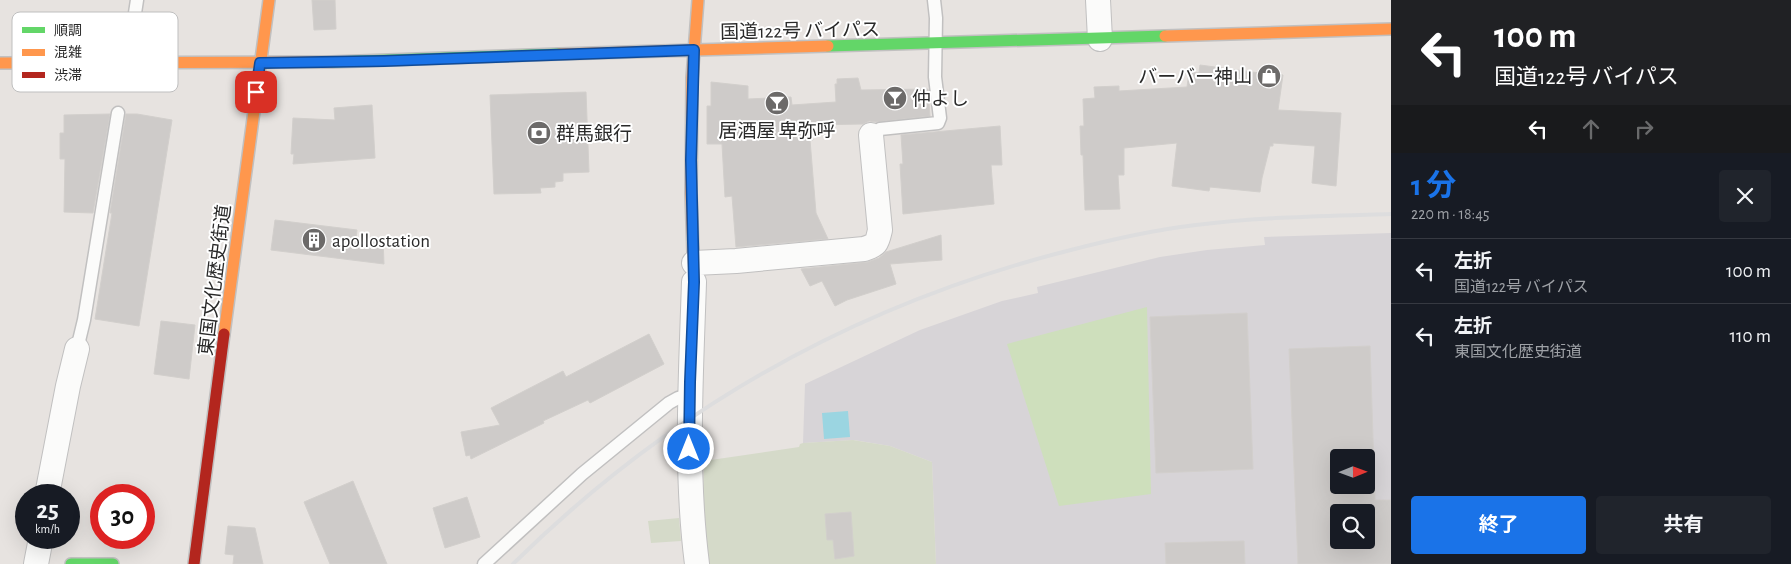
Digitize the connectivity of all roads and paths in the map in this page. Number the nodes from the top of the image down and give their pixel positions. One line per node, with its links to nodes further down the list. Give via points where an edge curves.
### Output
1 (269, 0): 10 (main road, 東国文化歴史街道)
2 (698, 0): 8 (main road)
3 (934, 0): 7 (lane)
4 (1098, 0): 6 (street)
5 (1391, 29): 6 (main road, 国道122号 バイパス)
6 (1100, 39): 7 (main road, 国道122号 バイパス)
7 (934, 44): 8 (main road, 国道122号 バイパス); 12 (lane, via 938,123 880,129)
8 (694, 50): 10 (main road, 国道122号 バイパス); 13 (main road, via 691,160)
9 (178, 63): 10 (main road, 国道122号 バイパス)
10 (260, 63): 21 (main road, 東国文化歴史街道)
11 (118, 113): 14 (lane)
12 (871, 135): 13 (street, via 880,230 877,242 872,246 736,261)
13 (694, 272): 15 (street)
14 (77, 349): 16 (street)
15 (689, 395): 22 (lane, via 669,403 582,474); 23 (street, via 690,472)
16 (49, 484)
17 (39, 549): 18 (street)
18 (36, 564)
19 (72, 564): 20 (main road)
20 (113, 564)
21 (194, 564)
22 (484, 564)
23 (697, 564)

